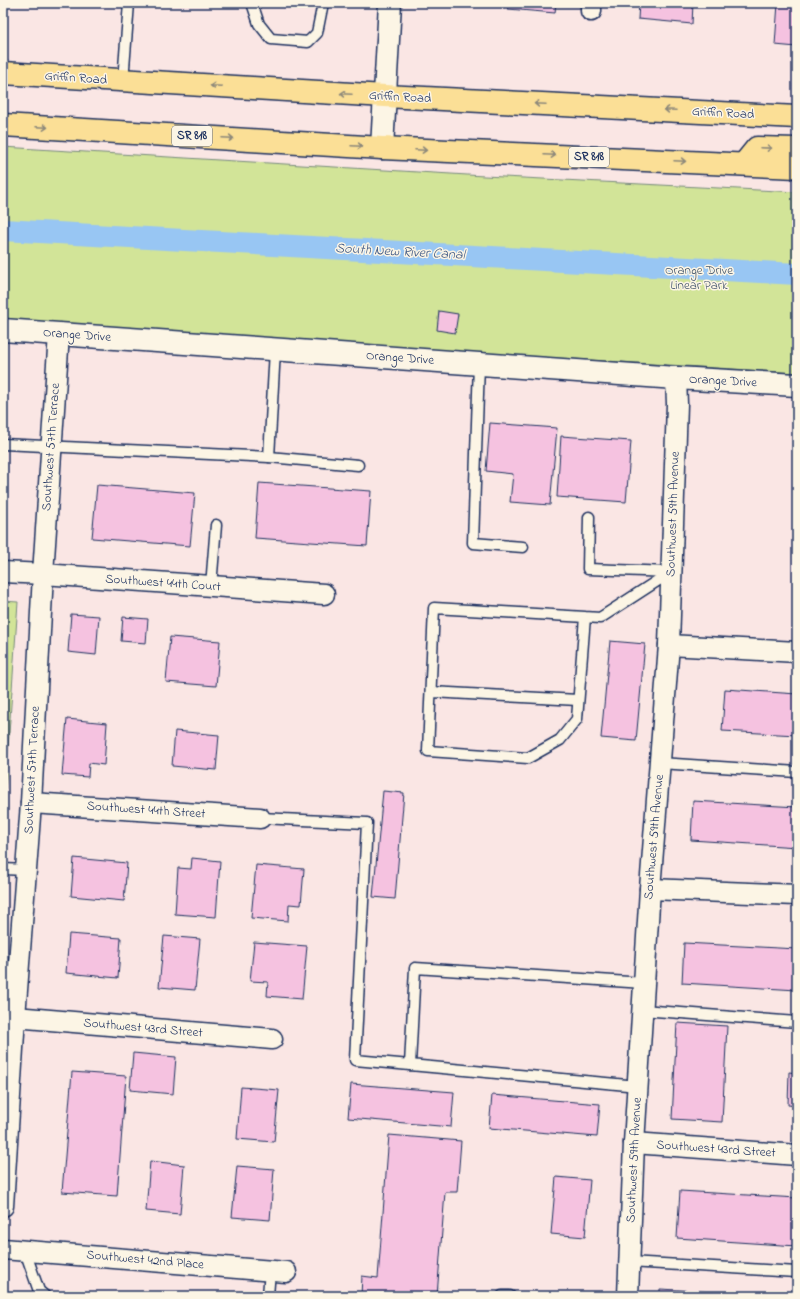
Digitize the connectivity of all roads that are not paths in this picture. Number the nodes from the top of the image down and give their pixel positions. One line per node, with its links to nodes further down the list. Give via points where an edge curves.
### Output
1 (129, 3): 6 (lane)
2 (252, 3): 3 (lane, via 259,24 271,39 308,42 317,33)
3 (323, 3)
4 (390, 3): 7 (street)
5 (3, 73): 6 (main road, Griffin Road)
6 (123, 80): 7 (main road, Griffin Road, one-way to 6)
7 (384, 96): 8 (main road, Griffin Road, one-way to 7); 10 (street)
8 (797, 117)
9 (3, 125): 10 (main road, SR 818, one-way to 10)
10 (382, 148): 12 (main road, SR 818, one-way to 12)
11 (797, 149): 12 (main road, one-way to 11, via 757,148)
12 (744, 164): 13 (main road, SR 818)
13 (797, 167)
14 (3, 330): 15 (street, Orange Drive)
15 (59, 334): 16 (street, Orange Drive); 21 (street, Southwest 57th Terrace)
16 (275, 350): 17 (street, Orange Drive); 22 (lane)
17 (479, 364): 18 (street, Orange Drive); 26 (lane, via 473,544)
18 (676, 378): 19 (street, Orange Drive); 28 (street, Southwest 59th Avenue)
19 (797, 385)
20 (3, 444): 21 (lane)
21 (51, 447): 22 (lane); 29 (street, Southwest 57th Terrace)
22 (269, 457): 23 (lane)
23 (358, 465)
24 (589, 517): 28 (lane, via 588,569)
25 (216, 525): 30 (lane)
26 (522, 547)
27 (3, 572): 29 (street, Southwest 44th Court)
28 (671, 572): 32 (lane, via 600,618); 33 (street, Southwest 59th Avenue)
29 (43, 574): 30 (street, Southwest 44th Court); 39 (street, Southwest 57th Terrace)
30 (212, 586): 31 (street, Southwest 44th Court)
31 (324, 594)
32 (585, 617): 35 (lane, via 434,608); 36 (lane)
33 (669, 645): 34 (street); 37 (street, Southwest 59th Avenue)
34 (797, 652)
35 (431, 692): 36 (lane); 36 (lane, via 428,751 528,758 560,740 577,719)
36 (578, 700)
37 (660, 763): 38 (lane); 43 (street, Southwest 59th Avenue)
38 (797, 772)
39 (31, 803): 40 (street, Southwest 44th Street); 42 (street, Southwest 57th Terrace)
40 (260, 818): 50 (lane, via 367,823 355,1060)
41 (3, 869): 42 (lane)
42 (26, 870): 47 (street, Southwest 57th Terrace)
43 (650, 889): 44 (street); 45 (street, Southwest 59th Avenue)
44 (797, 895)
45 (644, 983): 46 (street, Southwest 59th Avenue); 50 (lane, via 415,968)
46 (642, 1010): 48 (lane); 51 (street, Southwest 59th Avenue)
47 (15, 1017): 49 (street, Southwest 43rd Street); 54 (street, Southwest 57th Terrace)
48 (797, 1022)
49 (272, 1039)
50 (410, 1065): 51 (lane)
51 (638, 1086): 52 (street, Southwest 59th Avenue)
52 (634, 1143): 53 (street, Southwest 43rd Street); 57 (street, Southwest 59th Avenue)
53 (797, 1155)
54 (3, 1206)
55 (3, 1249): 56 (street, Southwest 42nd Place)
56 (25, 1251): 58 (street, Southwest 42nd Place); 60 (lane, via 39,1291)
57 (629, 1262): 59 (lane); 64 (street, Southwest 59th Avenue)
58 (278, 1271): 61 (lane)
59 (797, 1272)
60 (45, 1296)
61 (268, 1296)
62 (502, 1296): 63 (lane)
63 (510, 1296)
64 (628, 1296)

